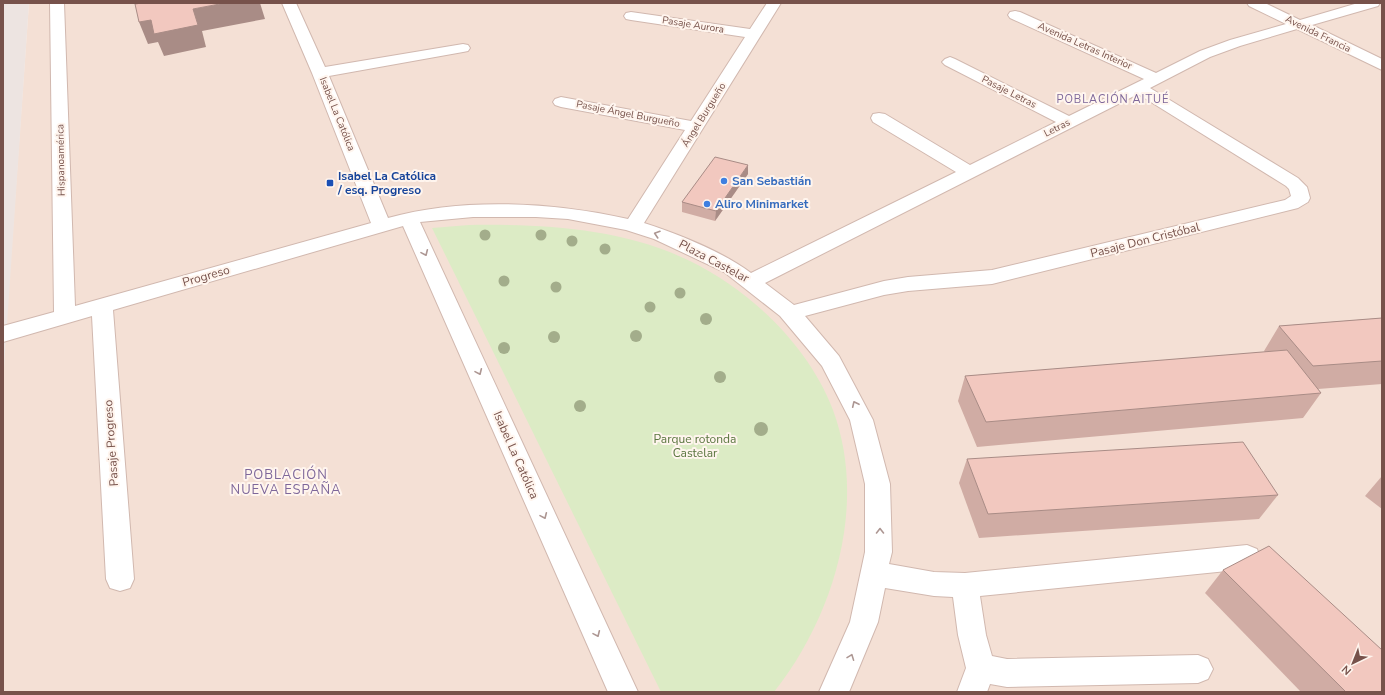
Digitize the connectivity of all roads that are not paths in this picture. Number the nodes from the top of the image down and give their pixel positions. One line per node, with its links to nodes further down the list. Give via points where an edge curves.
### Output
1 (57, 3): 27 (street, Hispanoamérica)
2 (289, 3): 13 (street, Isabel La Católica)
3 (774, 3): 9 (street, Ángel Burgueño)
4 (1254, 3): 8 (street, Avenida Francia)
5 (1373, 3): 8 (street, Letras)
6 (1015, 14): 14 (street, Avenida Letras Interior)
7 (632, 16): 9 (street, Pasaje Aurora)
8 (1299, 25): 12 (street, Avenida Francia); 14 (street, Letras, via 1220,49)
9 (754, 34): 19 (street, Ángel Burgueño)
10 (463, 48): 13 (street)
11 (950, 62): 18 (street, Pasaje Letras)
12 (1382, 65)
13 (320, 73): 22 (street, Isabel La Católica)
14 (1155, 78): 15 (street, Letras)
15 (1138, 87): 18 (street, Letras); 26 (street, Pasaje Don Cristóbal, via 1292,182 1298,187 1301,198 1291,204 1015,272 992,277 884,288)
16 (561, 102): 19 (street, Pasaje Ángel Burgueño)
17 (879, 118): 20 (street)
18 (1068, 122): 20 (street, Letras)
19 (696, 127): 23 (street, Ángel Burgueño)
20 (969, 172): 24 (street, Letras)
21 (409, 218): 22 (street, Progreso); 23 (street, Plaza Castelar, via 454,212 528,210 592,217); 35 (street, Isabel La Católica, one-way to 35)
22 (382, 226): 25 (street, Progreso)
23 (633, 226): 24 (street, Plaza Castelar, one-way to 23, via 692,247)
24 (752, 280): 26 (street, Plaza Castelar)
25 (102, 306): 27 (street, Progreso); 31 (street, Pasaje Progreso)
26 (791, 313): 30 (street, Plaza Castelar, one-way to 26, via 880,536 879,501 875,467 867,435 841,376 811,334)
27 (65, 317): 28 (street, Progreso)
28 (3, 334)
29 (1247, 557): 32 (street)
30 (876, 574): 32 (street, via 934,584); 36 (street, Plaza Castelar, one-way to 30, via 865,621)
31 (120, 579)
32 (965, 585): 34 (street)
33 (1198, 670): 34 (street, via 1007,673)
34 (977, 680)
35 (623, 692)
36 (834, 692)

